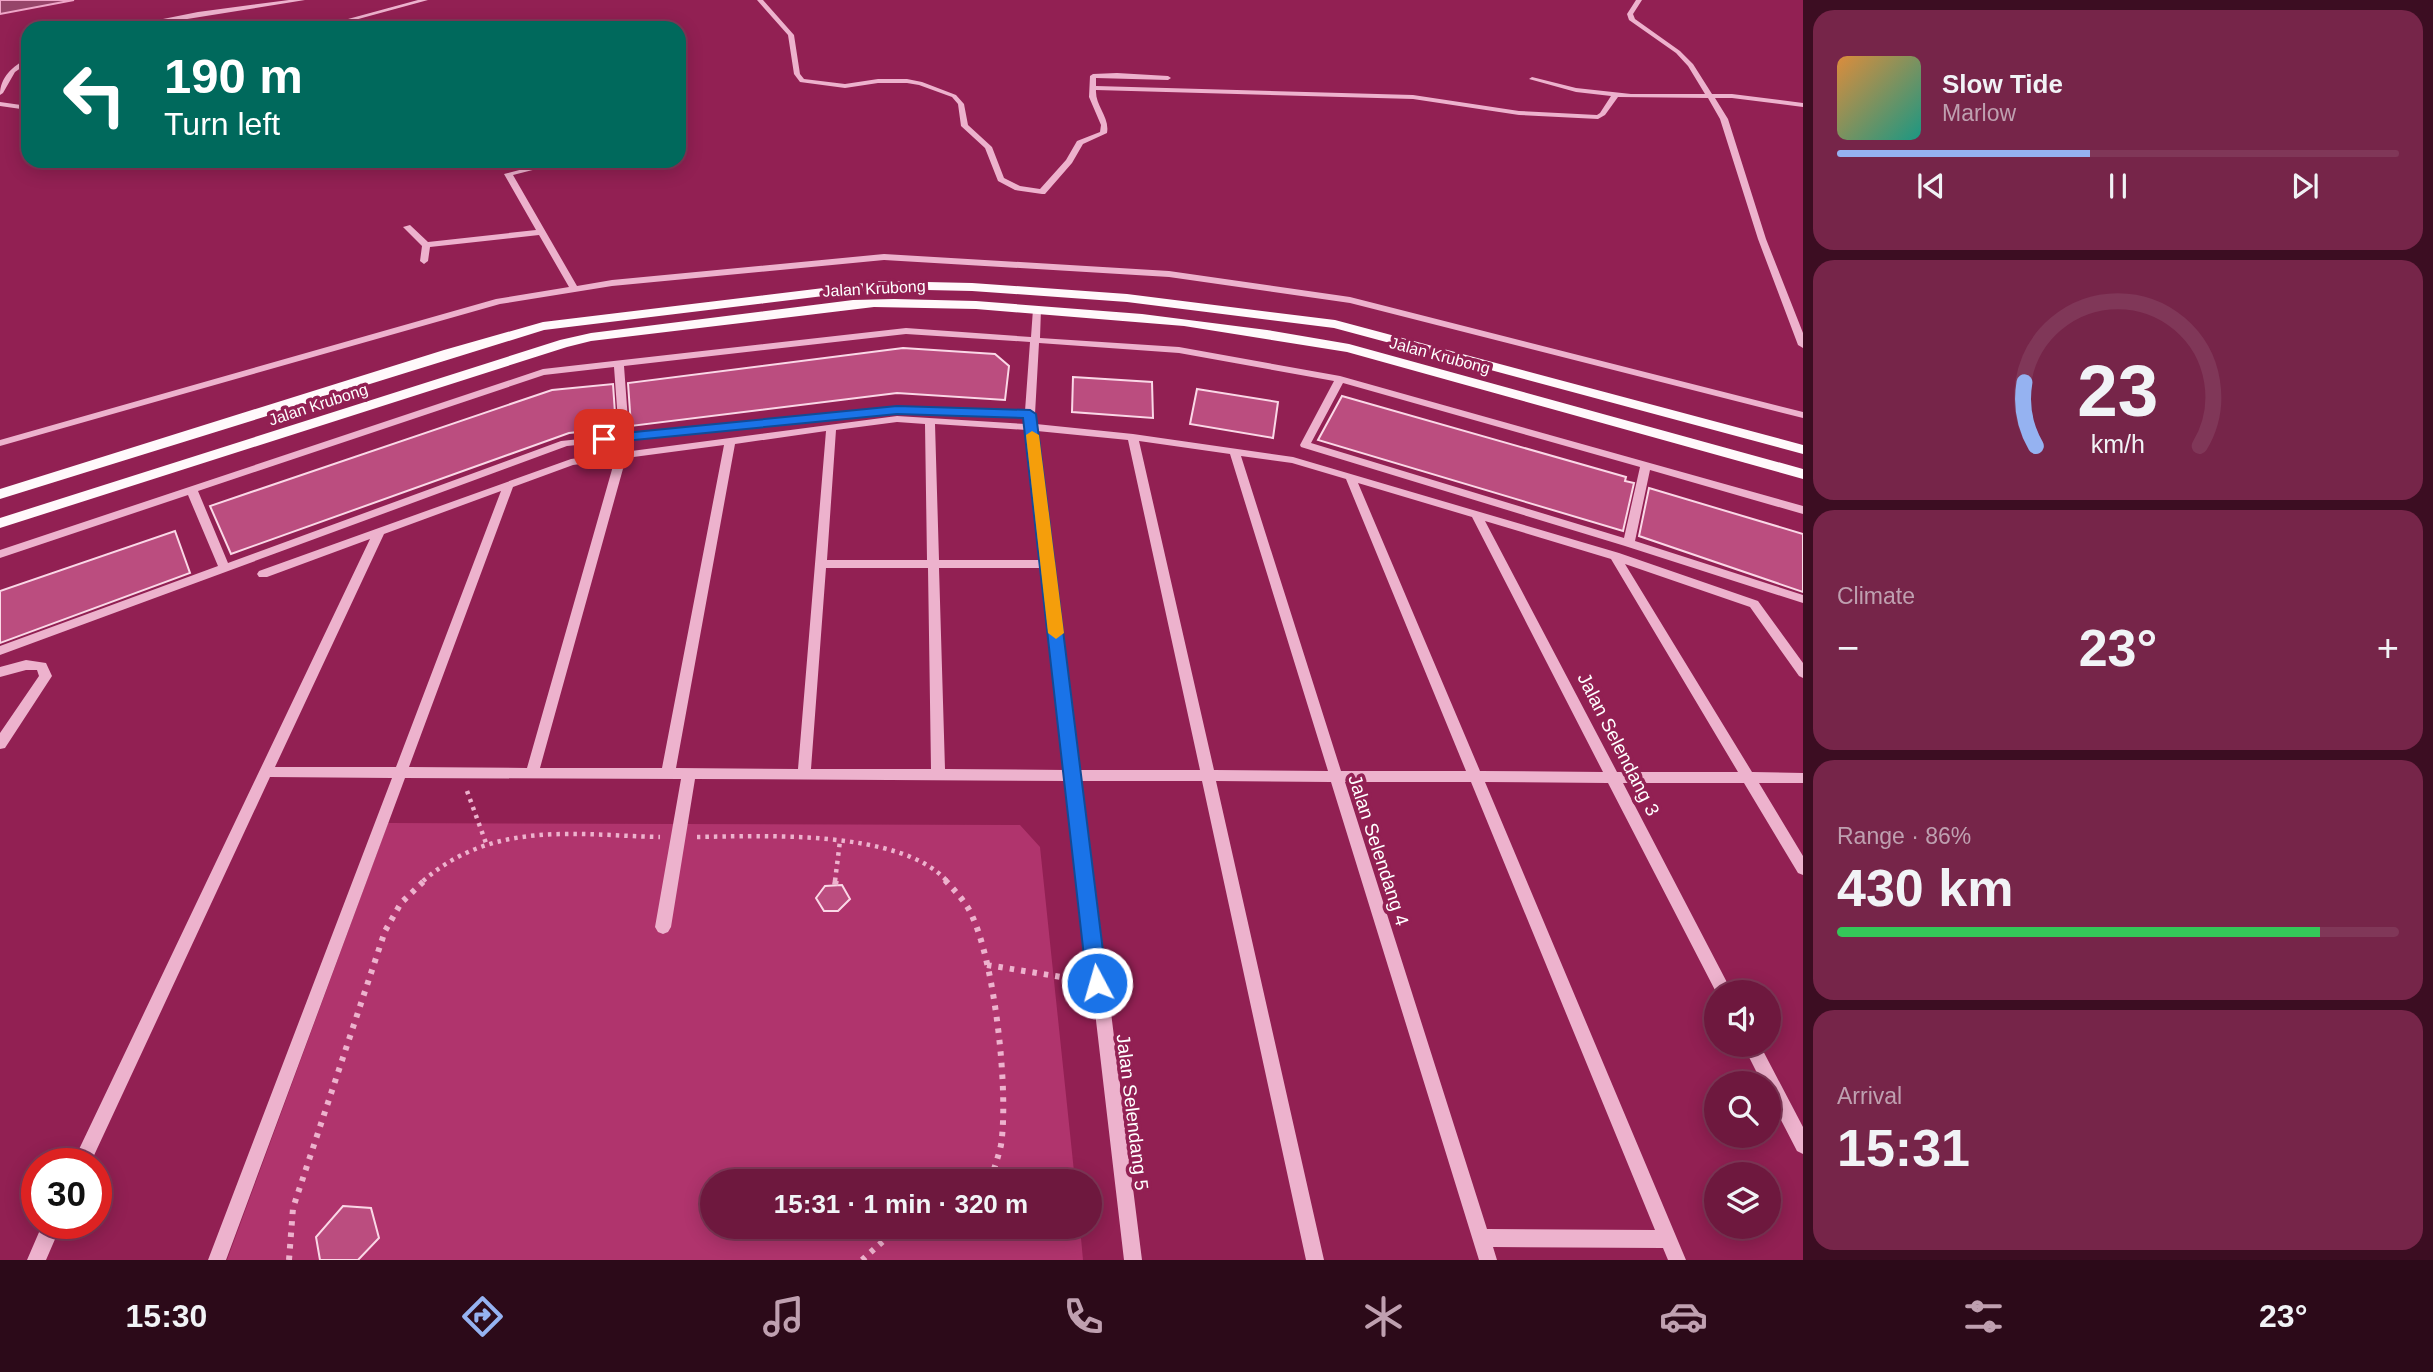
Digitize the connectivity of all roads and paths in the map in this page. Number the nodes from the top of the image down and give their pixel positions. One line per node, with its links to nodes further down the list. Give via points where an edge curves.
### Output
1 (302, 0): 7 (street)
2 (425, 0): 5 (street)
3 (760, 0): 11 (street, via 792,35 802,81 845,86 906,81 954,96 961,104 965,126 988,148 1000,179 1018,188 1042,192 1080,143 1103,133 1105,125 1092,97)
4 (1639, 0): 14 (street, via 1630,14 1632,20 1678,52)
5 (406, 2): 6 (street)
6 (351, 19)
7 (157, 21)
8 (21, 65): 12 (street, via 12,71)
9 (1168, 78): 11 (street, via 1093,76)
10 (1532, 79): 13 (street)
11 (1093, 88): 13 (street, via 1413,97 1519,113 1598,117)
12 (0, 93)
13 (1616, 94): 14 (street)
14 (1713, 98): 16 (street); 26 (street)
15 (0, 104): 17 (street)
16 (1803, 105)
17 (21, 107)
18 (534, 168): 20 (street, via 508,174)
19 (407, 227): 21 (street)
20 (542, 232): 21 (street); 23 (street)
21 (426, 245): 22 (street)
22 (424, 261)
23 (574, 288): 31 (street, via 884,257 1169,274 1350,300); 38 (street, via 475,307)
24 (1037, 309): 25 (street, Jalan Selendang 5); 30 (main road, Jalan Krubong, via 892,301 591,337 503,358); 43 (main road, Jalan Krubong, via 1149,318 1349,348)
25 (1033, 339): 27 (street, via 906,331); 29 (street, via 1179,350); 33 (street, Jalan Selendang 5)
26 (1803, 345)
27 (619, 364): 35 (street); 46 (street, via 543,372)
28 (374, 377): 30 (main road, via 288,415 37,492 13,507 35,506); 39 (main road, Jalan Krubong, via 543,326 881,285 972,288 1158,301 1335,324); 47 (main road, Jalan Krubong)
29 (1340, 379): 42 (street); 52 (street, via 1305,445)
30 (384, 401): 50 (main road, Jalan Krubong)
31 (1803, 415)
32 (930, 421): 33 (street); 34 (street, via 897,419); 56 (street)
33 (1030, 421): 35 (street, via 897,410); 36 (street); 57 (street, Jalan Selendang 5)
34 (831, 429): 37 (street); 55 (street)
35 (624, 436): 58 (street, via 565,443)
36 (1133, 436): 40 (street); 74 (street)
37 (730, 441): 41 (street); 69 (street)
38 (0, 443)
39 (1803, 450)
40 (1234, 451): 44 (street, via 1293,460); 75 (street, Jalan Selendang 4)
41 (621, 456): 45 (street, via 571,462); 68 (street)
42 (1646, 465): 48 (street); 52 (street)
43 (1803, 474)
44 (1350, 476): 49 (street); 76 (street)
45 (508, 487): 51 (street); 66 (street)
46 (192, 490): 53 (street); 58 (street)
47 (0, 494)
48 (1803, 510)
49 (1477, 516): 54 (street); 77 (street, Jalan Selendang 3)
50 (0, 523)
51 (379, 532): 59 (street); 65 (street)
52 (1629, 542): 60 (street)
53 (0, 554)
54 (1615, 556): 63 (street, via 1754,604); 78 (street)
55 (819, 564): 56 (street); 71 (street)
56 (932, 564): 57 (street); 72 (street)
57 (1047, 564): 73 (street, Jalan Selendang 5)
58 (225, 569): 61 (street)
59 (263, 574)
60 (1803, 599)
61 (0, 651)
62 (0, 671): 64 (street, via 26,664 42,666 46,676)
63 (1803, 673)
64 (0, 744)
65 (267, 772): 66 (street); 91 (street)
66 (400, 773): 67 (street); 98 (street)
67 (460, 773): 68 (street); 82 (path)
68 (532, 773): 69 (street)
69 (668, 774): 70 (street)
70 (690, 774): 71 (street); 80 (street)
71 (804, 774): 72 (street)
72 (938, 775): 73 (street)
73 (1074, 775): 74 (street); 88 (street, Jalan Selendang 5)
74 (1208, 776): 75 (street); 102 (street)
75 (1336, 776): 76 (street); 93 (street, Jalan Selendang 4)
76 (1475, 776): 77 (street); 96 (street)
77 (1612, 777): 78 (street); 87 (street, Jalan Selendang 3)
78 (1747, 778): 79 (street); 83 (street)
79 (1803, 778)
80 (677, 837): 81 (path); 82 (path, via 533,836); 85 (street)
81 (841, 841): 84 (path); 86 (path, via 909,858 949,883 974,920)
82 (486, 843): 99 (path, via 437,870 391,915 293,1208)
83 (1803, 869)
84 (835, 886)
85 (663, 927)
86 (987, 965): 88 (path); 92 (path, via 1004,1119)
87 (1718, 980)
88 (1097, 983): 101 (street, Jalan Selendang 5)
89 (1757, 1057): 90 (street)
90 (1803, 1145)
91 (89, 1148)
92 (994, 1169)
93 (1481, 1238): 96 (street); 103 (street, Jalan Selendang 4)
94 (46, 1239): 97 (street)
95 (885, 1239): 100 (path)
96 (1668, 1239): 104 (street)
97 (36, 1260)
98 (217, 1260)
99 (289, 1260)
100 (862, 1260)
101 (1133, 1260)
102 (1315, 1260)
103 (1488, 1260)
104 (1677, 1260)

